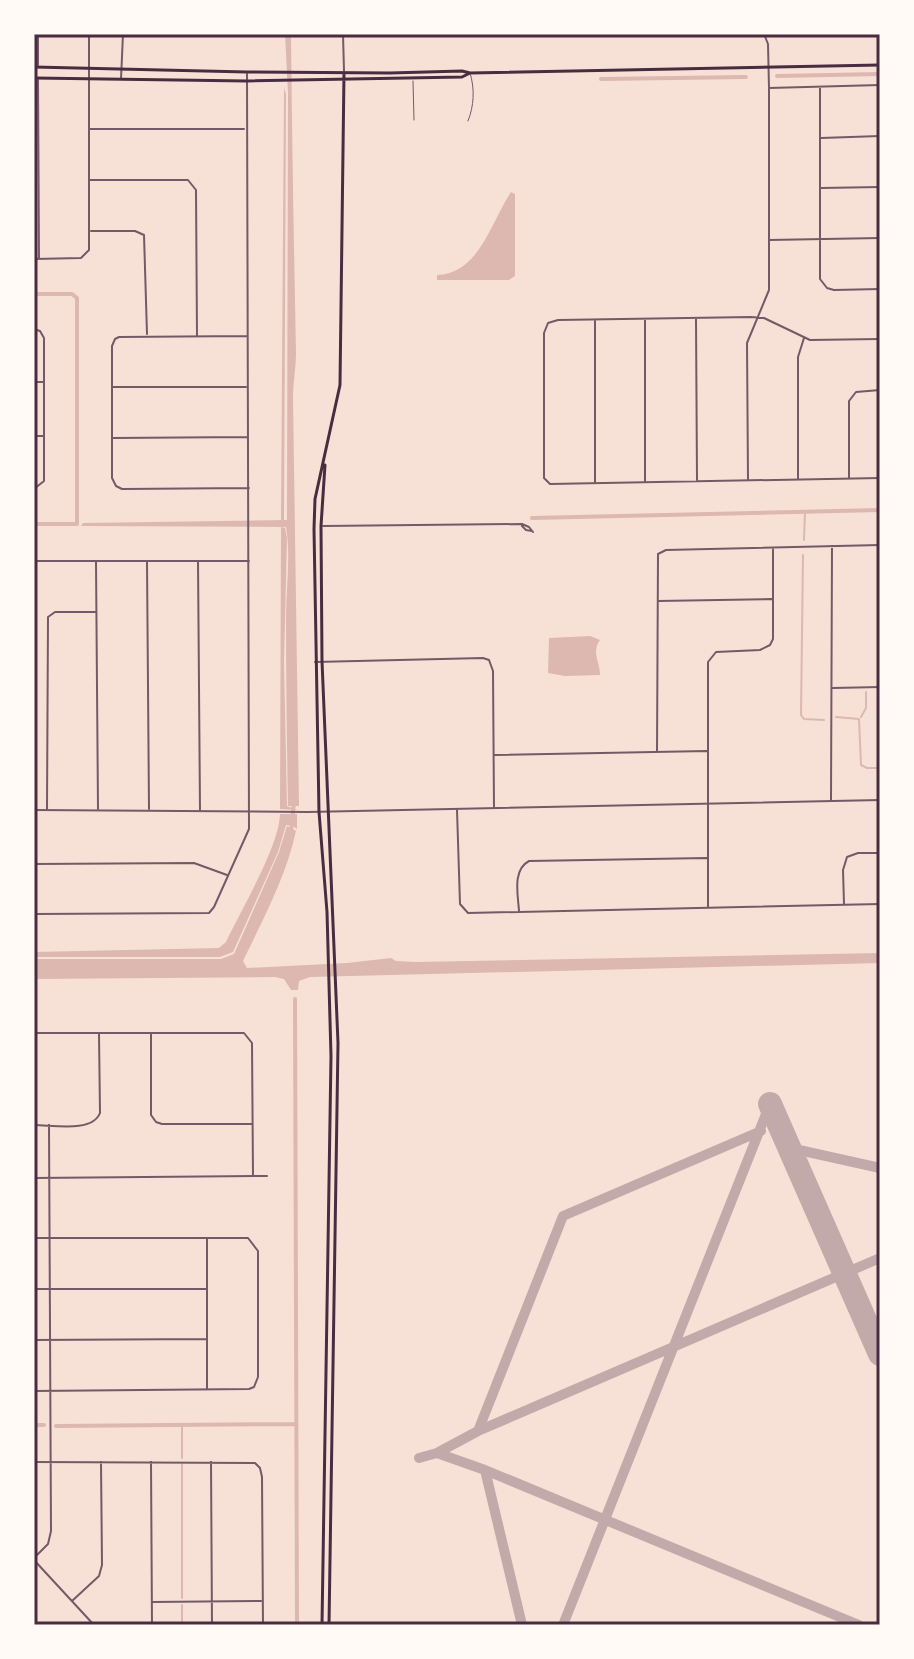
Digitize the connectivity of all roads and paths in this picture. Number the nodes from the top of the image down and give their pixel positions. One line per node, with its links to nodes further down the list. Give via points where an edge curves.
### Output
1 (38, 34): 7 (street)
2 (89, 34): 8 (street)
3 (123, 34): 9 (street)
4 (343, 34): 12 (street)
5 (764, 34): 10 (street)
6 (880, 65): 10 (main road)
7 (36, 67): 8 (main road)
8 (89, 67): 9 (main road); 15 (street)
9 (121, 67): 11 (main road); 17 (street)
10 (768, 67): 13 (main road); 22 (street)
11 (247, 72): 12 (main road); 19 (street)
12 (344, 73): 13 (main road); 18 (main road)
13 (470, 73): 16 (main road); 24 (lane)
14 (36, 78): 15 (main road); 37 (street)
15 (88, 78): 17 (main road); 25 (street)
16 (413, 78): 18 (main road); 23 (lane)
17 (121, 79): 19 (main road)
18 (344, 80): 19 (main road); 58 (main road, via 340,385)
19 (247, 81): 26 (street)
20 (880, 85): 21 (street)
21 (820, 87): 22 (street); 28 (street)
22 (769, 88): 35 (street)
23 (414, 120)
24 (468, 121)
25 (89, 129): 26 (street); 29 (street)
26 (246, 129): 46 (street)
27 (880, 136): 28 (street)
28 (820, 138): 31 (street)
29 (89, 180): 32 (street); 45 (street, via 194,184)
30 (880, 187): 31 (street)
31 (820, 188): 34 (street)
32 (90, 231): 37 (street, via 89,250 81,258); 44 (street, via 144,235)
33 (880, 238): 34 (street)
34 (820, 239): 35 (street); 38 (street, via 824,286)
35 (769, 240): 40 (street, via 769,290)
36 (34, 259): 37 (street)
37 (39, 259)
38 (880, 289)
39 (696, 317): 40 (street); 41 (street); 62 (street)
40 (759, 317): 47 (street); 63 (street, via 747,348)
41 (645, 318): 42 (street); 64 (street)
42 (595, 319): 65 (street); 65 (street, via 558,320 548,323 544,333 544,478 548,483)
43 (34, 329): 50 (street, via 44,338)
44 (147, 336): 45 (street); 51 (street, via 115,339)
45 (197, 336): 46 (street)
46 (248, 336): 52 (street)
47 (804, 338): 48 (street); 61 (street, via 798,357)
48 (880, 339)
49 (34, 382): 50 (street)
50 (44, 382): 55 (street)
51 (111, 387): 52 (street); 57 (street)
52 (248, 387): 56 (street)
53 (880, 390): 59 (street, via 856,392 849,401)
54 (34, 436): 55 (street)
55 (44, 436): 67 (street, via 44,481)
56 (249, 437): 57 (street); 66 (street)
57 (112, 438): 66 (street, via 112,478 122,489)
58 (327, 448): 68 (main road); 82 (main road, via 315,499)
59 (849, 478): 60 (street); 61 (street)
60 (880, 478)
61 (798, 479): 63 (street)
62 (697, 481): 63 (street); 64 (street)
63 (748, 481)
64 (645, 483): 65 (street)
65 (595, 484)
66 (249, 488): 75 (street)
67 (34, 489)
68 (321, 526): 69 (street, via 522,524); 81 (main road)
69 (533, 532)
70 (880, 545): 71 (street)
71 (832, 546): 72 (street); 84 (street)
72 (773, 548): 78 (street); 79 (street, via 666,550 658,554)
73 (34, 561): 76 (street)
74 (198, 561): 75 (street); 77 (street); 96 (street)
75 (249, 561): 97 (street)
76 (96, 562): 77 (street); 80 (street)
77 (147, 562): 95 (street)
78 (773, 599): 79 (street); 85 (street, via 770,645 723,650 708,662)
79 (657, 601): 86 (street)
80 (97, 612): 93 (street, via 55,612 48,617); 94 (street)
81 (322, 661): 82 (street); 87 (street, via 489,660); 100 (main road)
82 (315, 662): 99 (main road)
83 (880, 687): 84 (street)
84 (831, 688): 89 (street)
85 (708, 751): 86 (street); 90 (street)
86 (657, 752): 87 (street)
87 (494, 755): 91 (street)
88 (880, 800): 89 (street)
89 (831, 801): 90 (street)
90 (708, 804): 91 (street); 102 (street)
91 (494, 809): 98 (street)
92 (34, 810): 93 (street)
93 (47, 810): 94 (street)
94 (98, 810): 95 (street)
95 (149, 810): 96 (street)
96 (200, 810): 97 (street)
97 (250, 810): 99 (street); 104 (street, via 249,829)
98 (457, 810): 100 (street); 108 (street, via 462,910)
99 (319, 812): 100 (street); 146 (main road, via 331,1056)
100 (327, 812): 147 (main road, via 337,986)
101 (880, 853): 106 (street, via 847,857)
102 (708, 858): 107 (street); 108 (street, via 529,861 518,874)
103 (34, 864): 104 (street, via 194,863)
104 (228, 875): 109 (street, via 209,913)
105 (880, 904): 106 (street)
106 (844, 905): 107 (street)
107 (708, 908): 108 (street)
108 (519, 913)
109 (34, 914)
110 (99, 1032): 111 (street); 112 (street); 115 (street, via 97,1120 89,1125)
111 (34, 1033)
112 (151, 1033): 113 (street, via 238,1032 249,1037); 113 (street, via 151,1115 156,1122)
113 (252, 1124): 116 (street)
114 (34, 1125): 115 (street)
115 (49, 1125): 119 (street)
116 (253, 1176): 117 (street); 119 (street)
117 (267, 1176)
118 (34, 1178): 119 (street)
119 (50, 1178): 121 (street)
120 (34, 1238): 121 (street)
121 (50, 1238): 122 (street); 124 (street)
122 (207, 1238): 125 (street); 129 (street, via 248,1238 258,1251 258,1377 249,1389)
123 (34, 1289): 124 (street)
124 (50, 1289): 125 (street); 128 (street)
125 (207, 1289): 126 (street)
126 (207, 1339): 128 (street); 129 (street)
127 (34, 1340): 128 (street)
128 (50, 1340): 131 (street)
129 (207, 1390): 131 (street)
130 (34, 1391): 131 (street)
131 (50, 1391): 135 (street)
132 (101, 1461): 133 (street); 135 (street); 138 (street, via 102,1565 99,1576)
133 (151, 1461): 136 (street); 141 (street)
134 (34, 1462): 135 (street)
135 (50, 1462): 137 (street, via 50,1536)
136 (211, 1462): 139 (street); 140 (street, via 250,1461 260,1468)
137 (34, 1559): 138 (street)
138 (72, 1601): 142 (street)
139 (212, 1601): 140 (street); 141 (street); 144 (street)
140 (263, 1601): 145 (street)
141 (152, 1602): 143 (street)
142 (94, 1625)
143 (152, 1625)
144 (212, 1625)
145 (263, 1625)
146 (322, 1625)
147 (329, 1625)

